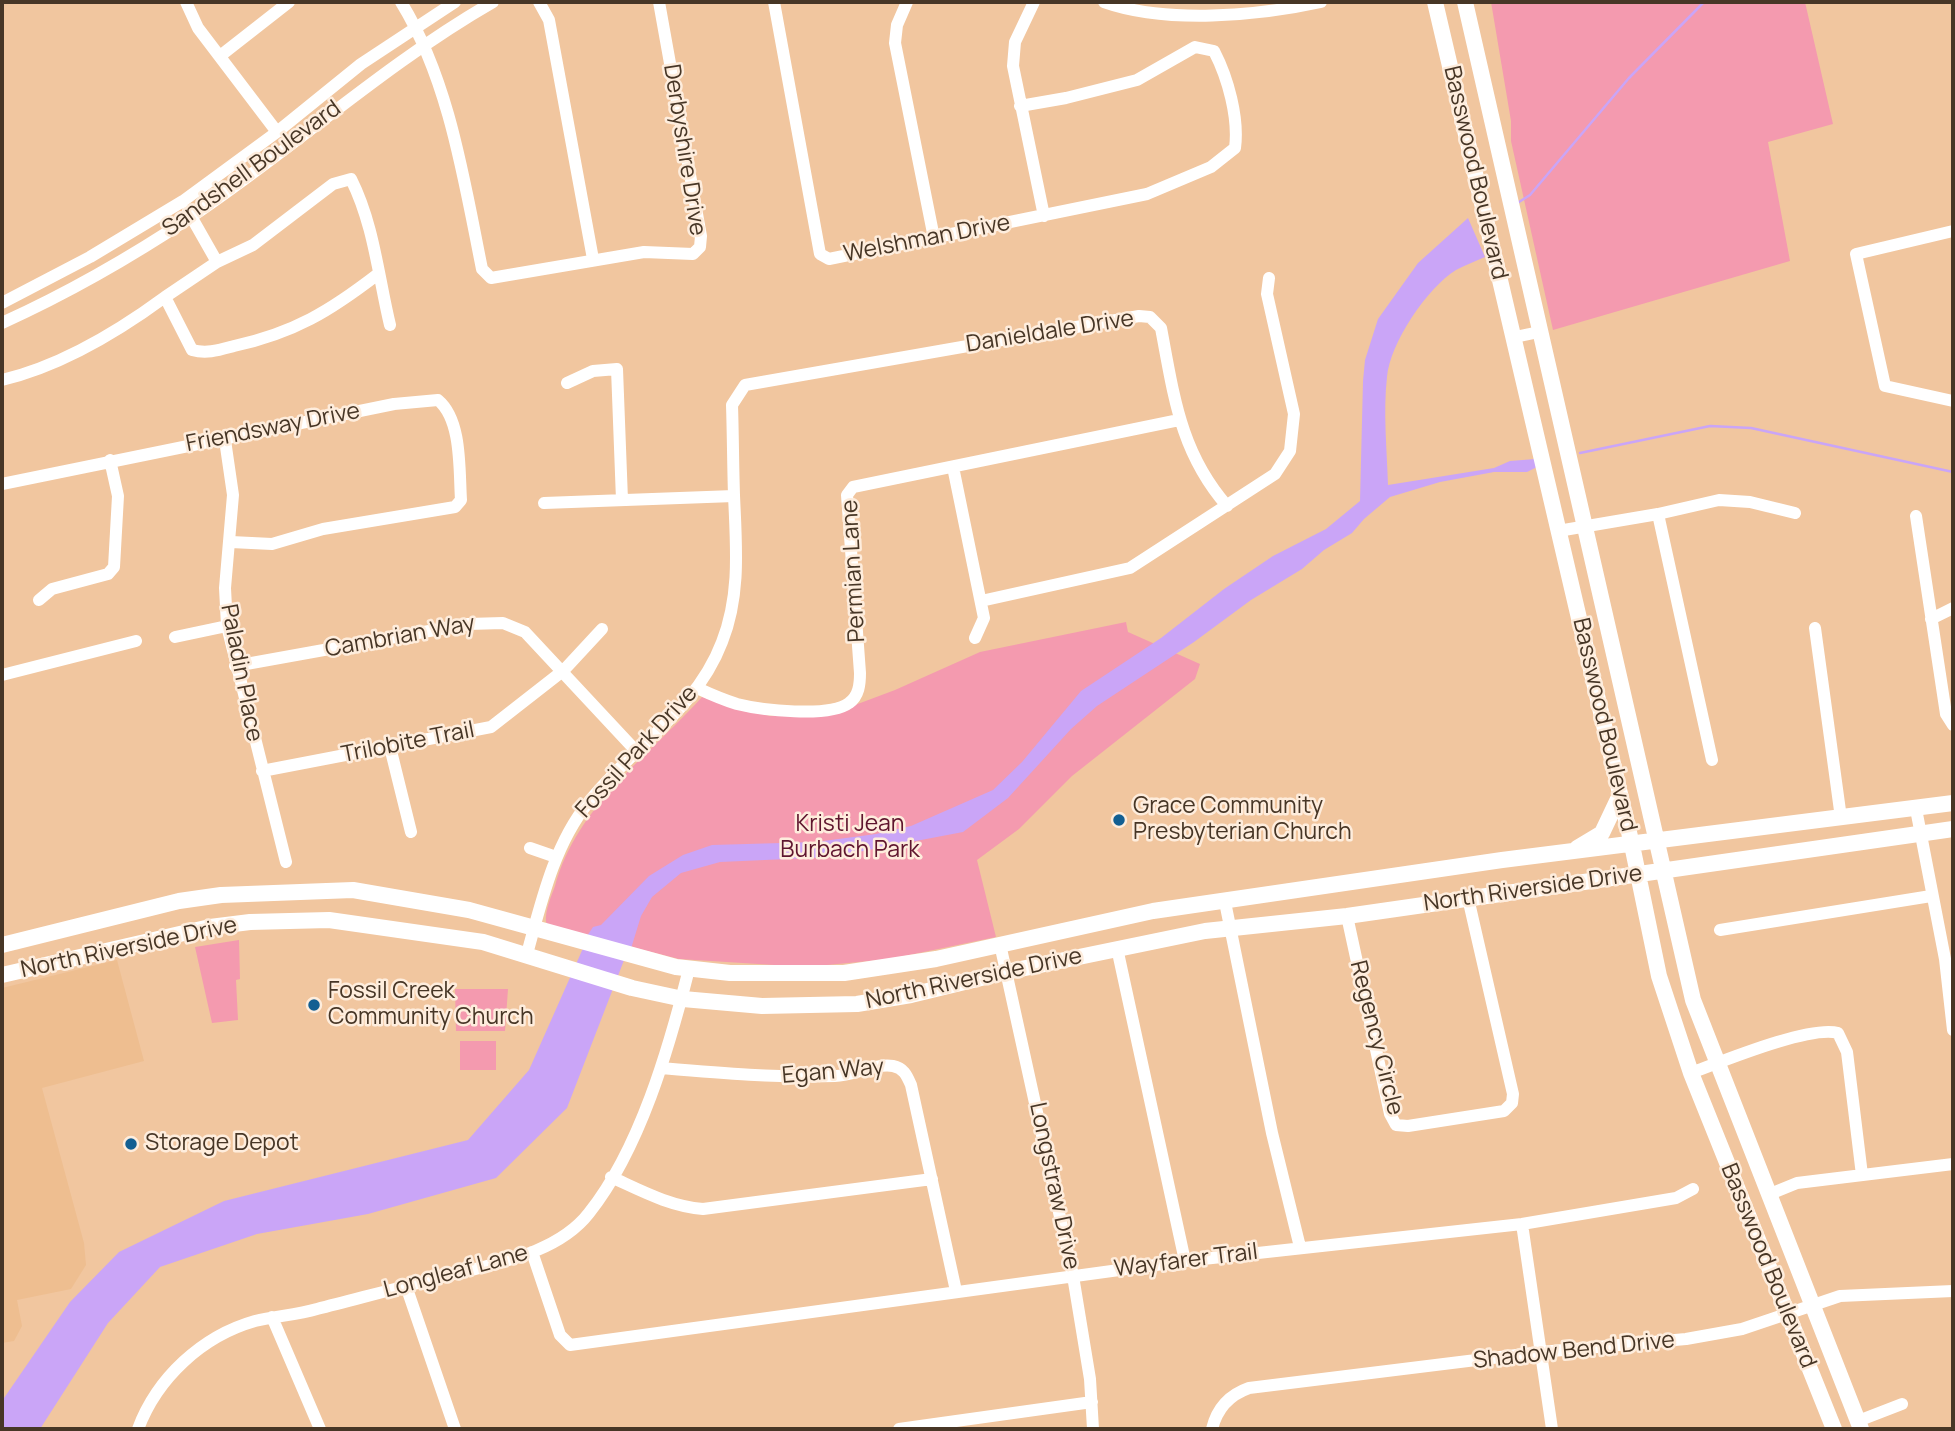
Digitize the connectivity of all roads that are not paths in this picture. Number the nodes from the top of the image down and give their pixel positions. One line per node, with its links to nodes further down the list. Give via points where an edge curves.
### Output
1 (186, 2): 17 (street, via 198,28)
2 (289, 2): 17 (street)
3 (401, 2): 15 (street)
4 (455, 2): 15 (street, Sandshell Boulevard)
5 (493, 2): 16 (street, Sandshell Boulevard)
6 (539, 2): 25 (street, via 549,20)
7 (659, 2): 25 (street, Derbyshire Drive, via 700,247 693,254 644,252)
8 (774, 2): 24 (street, Welshman Drive, via 820,254 828,259)
9 (907, 2): 24 (street, via 895,43)
10 (1034, 2): 18 (street, via 1015,42 1013,66)
11 (1104, 2): 12 (street, via 1158,13 1237,16)
12 (1321, 2)
13 (1435, 2): 34 (main road, Basswood Boulevard)
14 (1465, 2): 33 (main road, Basswood Boulevard)
15 (416, 27): 16 (street); 19 (street, Sandshell Boulevard)
16 (421, 46): 22 (street, Sandshell Boulevard); 25 (street, Derbyshire Drive, via 453,131 485,275 491,278)
17 (220, 56): 19 (street)
18 (1020, 106): 21 (street); 21 (street, Welshman Drive, via 1137,80 1195,47 1214,51 1220,62 1237,131 1236,148 1211,167 1158,190)
19 (277, 132): 20 (street, Sandshell Boulevard)
20 (183, 201): 22 (street); 30 (street, Sandshell Boulevard)
21 (1044, 216): 24 (street, Welshman Drive)
22 (191, 217): 26 (street); 31 (street, Sandshell Boulevard, via 90,279)
23 (1953, 231): 38 (street, via 1856,254 1885,386)
24 (934, 238)
25 (593, 260)
26 (217, 262): 27 (street, via 253,245 333,184 351,178 377,248); 29 (street)
27 (378, 274): 29 (street, via 331,310 279,336 204,353 192,350); 32 (street)
28 (1269, 278): 47 (street, via 1267,294 1290,387 1294,435 1275,474)
29 (165, 297): 35 (street, via 86,347 44,368)
30 (2, 303)
31 (2, 323)
32 (390, 325)
33 (1539, 332): 34 (street); 51 (main road, Basswood Boulevard)
34 (1515, 337): 52 (main road, Basswood Boulevard)
35 (2, 380)
36 (567, 383): 45 (street, via 593,371 617,369)
37 (744, 385): 39 (street, Danieldale Drive, via 1139,316 1150,317 1161,328); 44 (street, Fossil Park Drive, via 732,405)
38 (1953, 401)
39 (1179, 420): 42 (street, Permian Lane); 47 (street, Danieldale Drive, via 1195,463)
40 (225, 440): 41 (street, Friendsway Drive); 53 (street, Paladin Place, via 233,495); 53 (street, Friendsway Drive, via 394,404 438,400 449,410 459,459 461,499 455,507 323,530 272,544)
41 (110, 460): 43 (street, Friendsway Drive); 54 (street, via 118,496 114,567 108,574 52,589)
42 (953, 467): 55 (street); 67 (street, Permian Lane, via 848,491 860,673 858,691 850,702 811,710 770,709 738,704)
43 (2, 485)
44 (734, 496): 45 (street); 67 (street, Fossil Park Drive, via 737,544 732,609 716,657)
45 (622, 500): 46 (street)
46 (544, 503)
47 (1227, 506): 55 (street, via 1120,572)
48 (1795, 513): 49 (street, via 1719,500)
49 (1658, 514): 51 (street); 71 (street)
50 (1916, 516): 57 (street)
51 (1587, 528): 52 (street); 80 (main road, Basswood Boulevard)
52 (1558, 531): 73 (main road, Basswood Boulevard)
53 (231, 542): 58 (street, Paladin Place, via 225,588)
54 (39, 600)
55 (981, 601): 62 (street, via 984,624)
56 (1953, 608): 57 (street)
57 (1931, 619): 68 (street, via 1946,714)
58 (227, 626): 61 (street); 64 (street, Paladin Place)
59 (1815, 628): 76 (street)
60 (602, 629): 65 (street, Trilobite Trail)
61 (175, 637)
62 (975, 638)
63 (136, 641): 66 (street)
64 (235, 666): 65 (street, Cambrian Way, via 488,622 525,632); 72 (street, Paladin Place)
65 (564, 670): 69 (street, Trilobite Trail, via 491,726); 70 (street, Cambrian Way)
66 (2, 675)
67 (697, 688): 70 (street, Fossil Park Drive)
68 (1953, 725)
69 (390, 747): 72 (street, Trilobite Trail); 78 (street)
70 (637, 752): 84 (street, Fossil Park Drive, via 588,803)
71 (1712, 760)
72 (262, 771): 85 (street, Paladin Place)
73 (1620, 795): 81 (main road, Basswood Boulevard); 83 (main road, via 1602,833)
74 (1953, 803): 75 (main road, North Riverside Drive)
75 (1916, 809): 76 (main road, North Riverside Drive); 79 (street)
76 (1841, 818): 80 (main road, North Riverside Drive)
77 (1953, 829): 79 (main road, North Riverside Drive)
78 (411, 832)
79 (1920, 835): 86 (main road, North Riverside Drive); 88 (street)
80 (1657, 842): 81 (main road, North Riverside Drive); 86 (main road, Basswood Boulevard)
81 (1632, 845): 83 (main road, North Riverside Drive); 87 (main road, Basswood Boulevard)
82 (530, 848): 84 (street)
83 (1571, 851): 90 (main road, North Riverside Drive)
84 (556, 857): 94 (street, Fossil Park Drive)
85 (286, 862)
86 (1663, 870): 87 (main road, North Riverside Drive); 106 (main road, Basswood Boulevard, via 1693,1000)
87 (1639, 874): 89 (main road, North Riverside Drive); 108 (main road, Basswood Boulevard, via 1659,976)
88 (1931, 896): 95 (street); 105 (street, via 1945,959)
89 (1468, 898): 91 (main road, North Riverside Drive); 91 (street, Regency Circle, via 1512,1103 1504,1111 1408,1126 1396,1125 1390,1114)
90 (1225, 902): 93 (street); 96 (main road, North Riverside Drive, via 1153,911)
91 (1347, 916): 93 (main road, North Riverside Drive)
92 (66, 928): 94 (main road, North Riverside Drive, via 221,895 353,890 469,910); 97 (main road, North Riverside Drive); 100 (main road)
93 (1230, 928): 98 (main road, North Riverside Drive); 116 (street)
94 (534, 930): 99 (street, Fossil Park Drive); 101 (main road, North Riverside Drive)
95 (1720, 930)
96 (1000, 944): 101 (main road, North Riverside Drive, via 844,973); 102 (street, Longstraw Drive)
97 (2, 945)
98 (1117, 948): 102 (main road, North Riverside Drive); 118 (street)
99 (527, 954): 100 (main road, North Riverside Drive, via 431,932 329,920 210,927); 104 (main road, North Riverside Drive, via 632,988)
100 (73, 956): 103 (main road, North Riverside Drive)
101 (689, 969): 104 (street, Longleaf Lane)
102 (1006, 972): 104 (main road, North Riverside Drive, via 857,1004 762,1006); 119 (street, Longstraw Drive)
103 (2, 975)
104 (683, 999): 107 (street, Longleaf Lane)
105 (1953, 1030)
106 (1717, 1063): 108 (street); 110 (street, via 1791,1039 1838,1033 1847,1052); 114 (main road, Basswood Boulevard)
107 (662, 1068): 111 (street, Longleaf Lane); 112 (street, Egan Way, via 784,1077 840,1076 897,1066 911,1085)
108 (1691, 1073): 124 (main road, Basswood Boulevard)
109 (1953, 1164): 110 (street)
110 (1861, 1175): 114 (street, via 1797,1183)
111 (611, 1177): 112 (street, via 681,1208 703,1209); 117 (street, Longleaf Lane, via 588,1214)
112 (932, 1179): 121 (street, Egan Way)
113 (1693, 1189): 115 (street, Wayfarer Trail, via 1676,1198)
114 (1770, 1194): 123 (main road, Basswood Boulevard)
115 (1521, 1224): 116 (street, Wayfarer Trail); 126 (street)
116 (1300, 1247): 118 (street, Wayfarer Trail)
117 (532, 1252): 120 (street, Longleaf Lane); 121 (street, Wayfarer Trail, via 560,1335 569,1345)
118 (1185, 1261): 119 (street, Wayfarer Trail)
119 (1073, 1276): 121 (street, Wayfarer Trail); 127 (street, Longstraw Drive)
120 (406, 1286): 125 (street, Longleaf Lane); 133 (street)
121 (956, 1291)
122 (1953, 1291): 123 (street, Shadow Bend Drive, via 1840,1296)
123 (1813, 1306): 124 (street, Shadow Bend Drive); 129 (main road, Basswood Boulevard)
124 (1788, 1315): 126 (street, Shadow Bend Drive, via 1686,1339); 138 (main road, Basswood Boulevard)
125 (272, 1317): 131 (street, Longleaf Lane, via 200,1347 169,1377); 132 (street)
126 (1541, 1352): 136 (street, Shadow Bend Drive, via 1249,1388 1223,1403); 137 (street)
127 (1092, 1402): 130 (street); 135 (street, Longstraw Drive)
128 (1902, 1404): 129 (street)
129 (1859, 1425)
130 (967, 1426): 134 (street)
131 (138, 1429)
132 (320, 1429)
133 (455, 1429)
134 (900, 1429)
135 (1093, 1429)
136 (1212, 1429)
137 (1552, 1429)
138 (1833, 1429)

